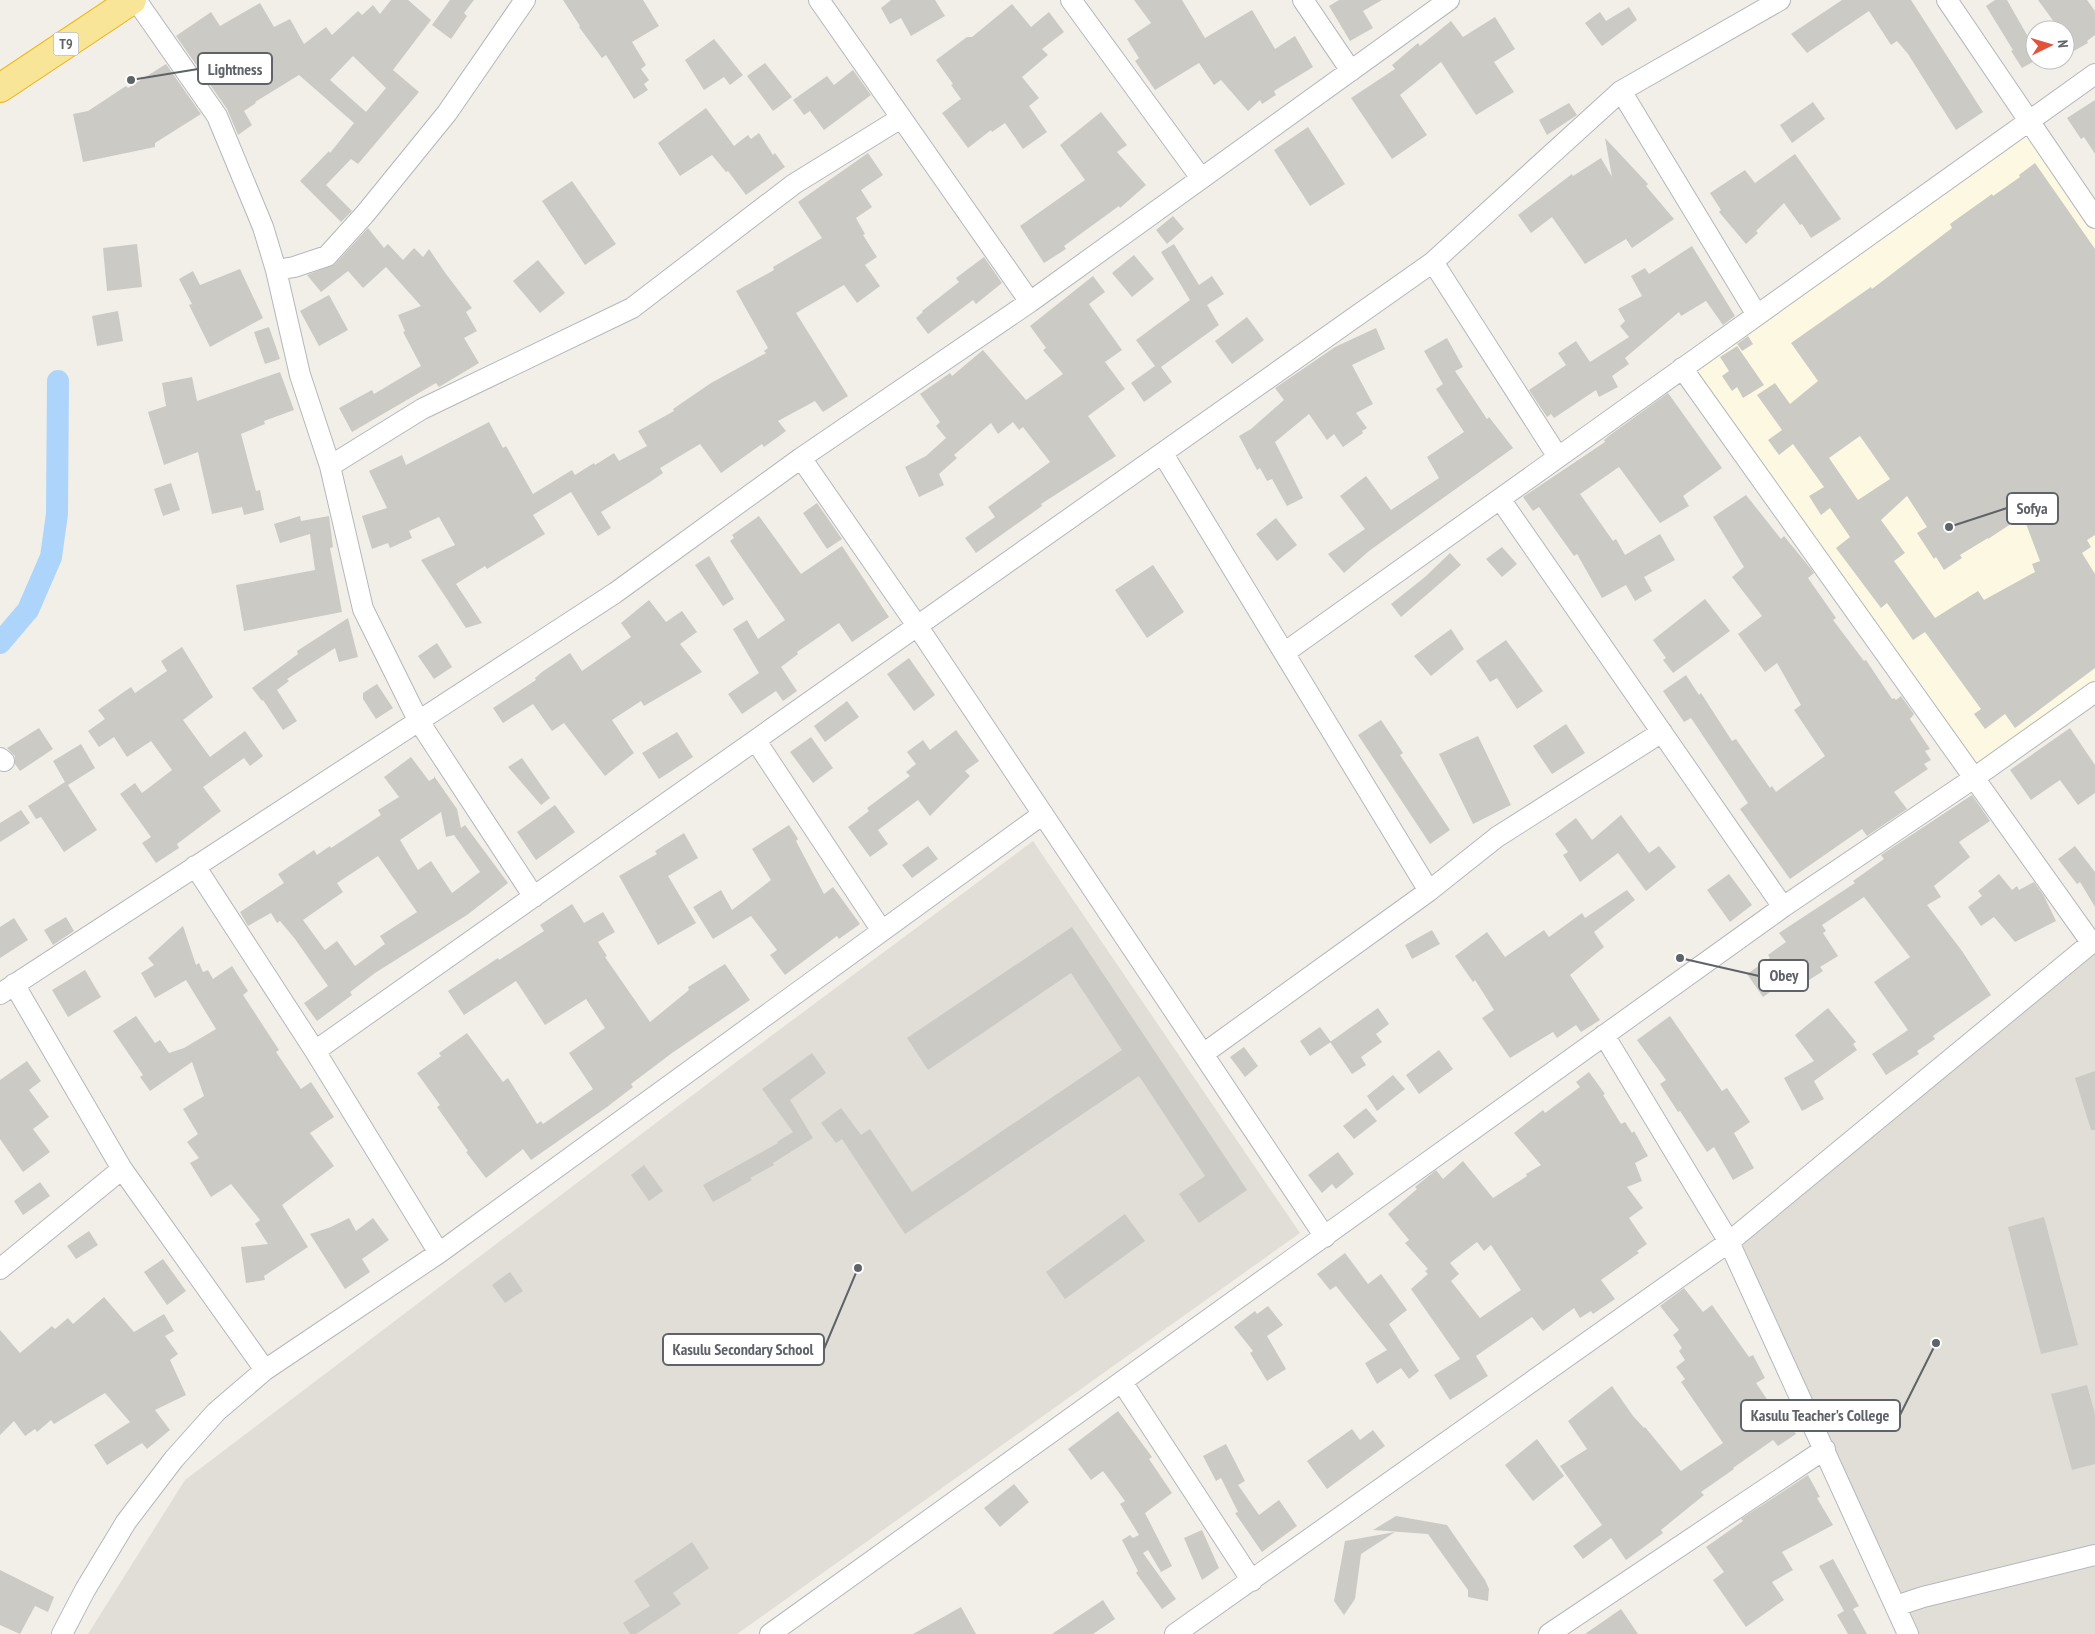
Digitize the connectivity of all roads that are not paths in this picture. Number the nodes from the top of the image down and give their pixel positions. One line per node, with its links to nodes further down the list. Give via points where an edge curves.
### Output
1 (132, 0): 12 (highway, T9)
2 (136, 0): 19 (street, via 217,116 263,228)
3 (525, 0): 19 (street, via 447,113 327,256)
4 (819, 0): 14 (street)
5 (1071, 0): 16 (street)
6 (1303, 0): 10 (street)
7 (1449, 0): 10 (street)
8 (1780, 0): 13 (street)
9 (1947, 0): 15 (street)
10 (1351, 71): 16 (street)
11 (2095, 74): 15 (street)
12 (0, 88)
13 (1621, 91): 18 (street); 21 (street)
14 (901, 118): 20 (street); 26 (street, via 794,184 632,308 422,409)
15 (2028, 120): 17 (street); 21 (street)
16 (1201, 178): 20 (street)
17 (2095, 218)
18 (1433, 262): 23 (street); 24 (street)
19 (276, 270): 26 (street, via 300,375)
20 (1030, 302): 25 (street)
21 (1757, 315): 22 (street)
22 (1682, 368): 24 (street); 34 (street)
23 (1163, 454): 28 (street); 29 (street)
24 (1558, 457): 27 (street)
25 (801, 458): 28 (street); 31 (street, via 615,592)
26 (330, 466): 31 (street, via 364,609)
27 (1500, 499): 29 (street); 32 (street)
28 (918, 626): 33 (street); 35 (street)
29 (1284, 653): 37 (street)
30 (2095, 692): 34 (street)
31 (418, 720): 36 (street); 38 (street)
32 (1662, 732): 37 (street, via 1496,837); 39 (street)
33 (756, 741): 38 (street); 40 (street)
34 (1974, 778): 39 (street); 41 (street)
35 (1043, 814): 40 (street); 45 (street)
36 (195, 866): 42 (street); 44 (street)
37 (1429, 891): 45 (street)
38 (534, 897): 44 (street)
39 (1783, 907): 43 (street)
40 (882, 931): 49 (street)
41 (2093, 941): 48 (street)
42 (7, 989): 46 (street)
43 (1604, 1035): 47 (street); 48 (street)
44 (315, 1052): 49 (street)
45 (1203, 1054): 47 (street)
46 (122, 1169): 50 (street); 51 (street)
47 (1325, 1237): 52 (street)
48 (1729, 1242): 53 (street); 55 (street)
49 (439, 1253): 51 (street)
50 (0, 1269)
51 (265, 1370): 57 (street, via 216,1412 174,1458 126,1522)
52 (1122, 1382): 55 (street); 58 (street)
53 (1825, 1449): 56 (street); 60 (street)
54 (2095, 1555): 56 (street)
55 (1252, 1581): 59 (street)
56 (1896, 1606): 61 (street)
57 (62, 1634)
58 (770, 1634)
59 (1175, 1634)
60 (1549, 1634)
61 (1908, 1634)

